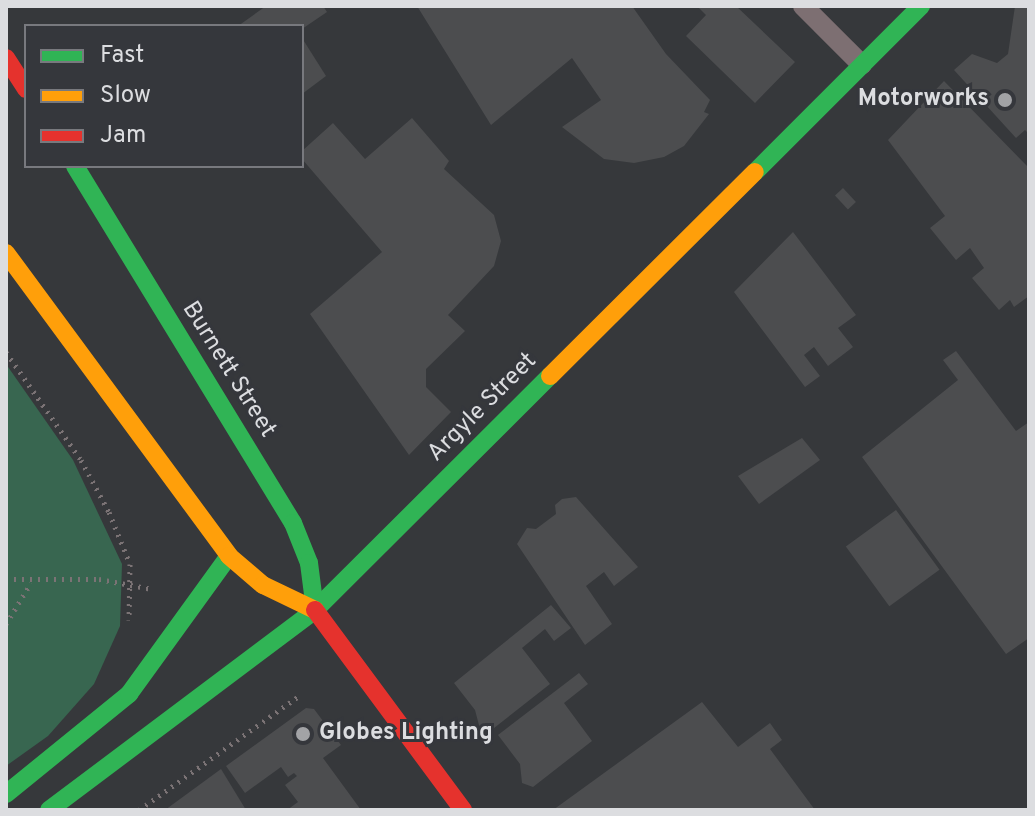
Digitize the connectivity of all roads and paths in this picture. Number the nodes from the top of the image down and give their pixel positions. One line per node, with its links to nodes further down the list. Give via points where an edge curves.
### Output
1 (803, 6): 4 (lane)
2 (921, 6): 4 (main road, Argyle Street)
3 (6, 58): 5 (main road)
4 (862, 65): 14 (main road, Argyle Street)
5 (24, 86)
6 (76, 168): 14 (main road, Burnett Street, via 293,523 309,563)
7 (6, 253): 9 (main road, Burnett Street)
8 (6, 352): 12 (path, via 81,460 109,512 130,564)
9 (229, 556): 14 (main road, Burnett Street, via 263,585); 17 (main road, via 129,694)
10 (6, 579): 11 (path)
11 (31, 583): 12 (path, via 99,579); 15 (path)
12 (132, 589): 13 (path)
13 (158, 589)
14 (315, 610): 18 (main road, Argyle Street); 20 (main road, Burnett Street)
15 (6, 624)
16 (299, 696): 19 (path)
17 (6, 794)
18 (49, 810)
19 (139, 810)
20 (463, 810)

